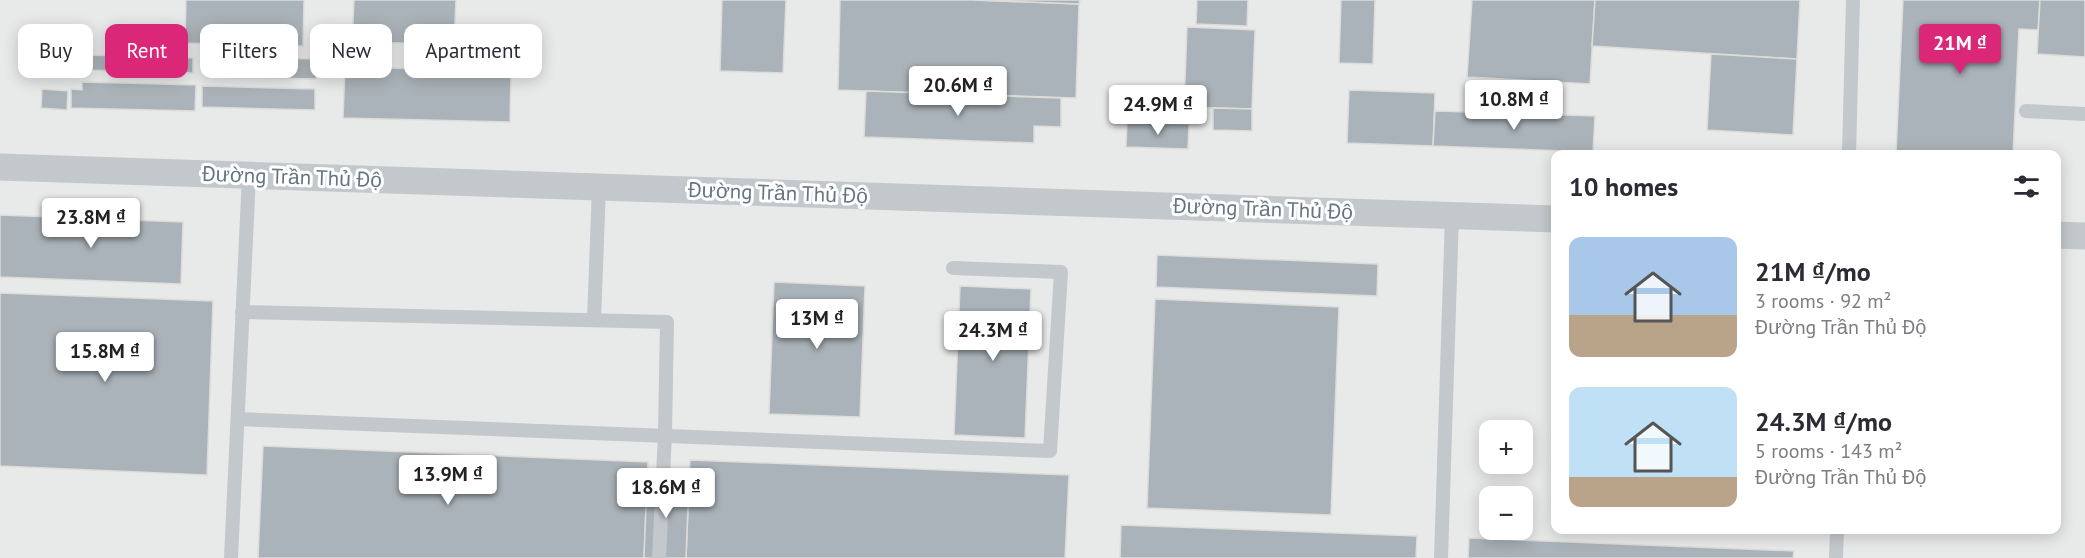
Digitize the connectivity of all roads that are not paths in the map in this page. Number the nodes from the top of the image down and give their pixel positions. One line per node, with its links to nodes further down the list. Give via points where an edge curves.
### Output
1 (1853, 0): 4 (lane)
2 (2026, 111): 3 (lane)
3 (2085, 114)
4 (1848, 150)
5 (0, 167): 6 (street, Đường Trần Thủ Độ)
6 (249, 175): 7 (street, Đường Trần Thủ Độ); 13 (lane)
7 (599, 187): 8 (street, Đường Trần Thủ Độ); 14 (lane)
8 (1452, 216): 9 (street, Đường Trần Thủ Độ); 20 (lane)
9 (1551, 219)
10 (2061, 236): 11 (street)
11 (2085, 236)
12 (953, 268): 16 (lane, via 1061,272 1050,451)
13 (242, 312): 14 (lane); 15 (lane)
14 (594, 320): 16 (lane, via 667,322)
15 (238, 419): 16 (lane); 18 (lane)
16 (665, 434): 19 (lane)
17 (1837, 534): 21 (lane)
18 (231, 558)
19 (658, 558)
20 (1441, 558)
21 (1836, 558)

